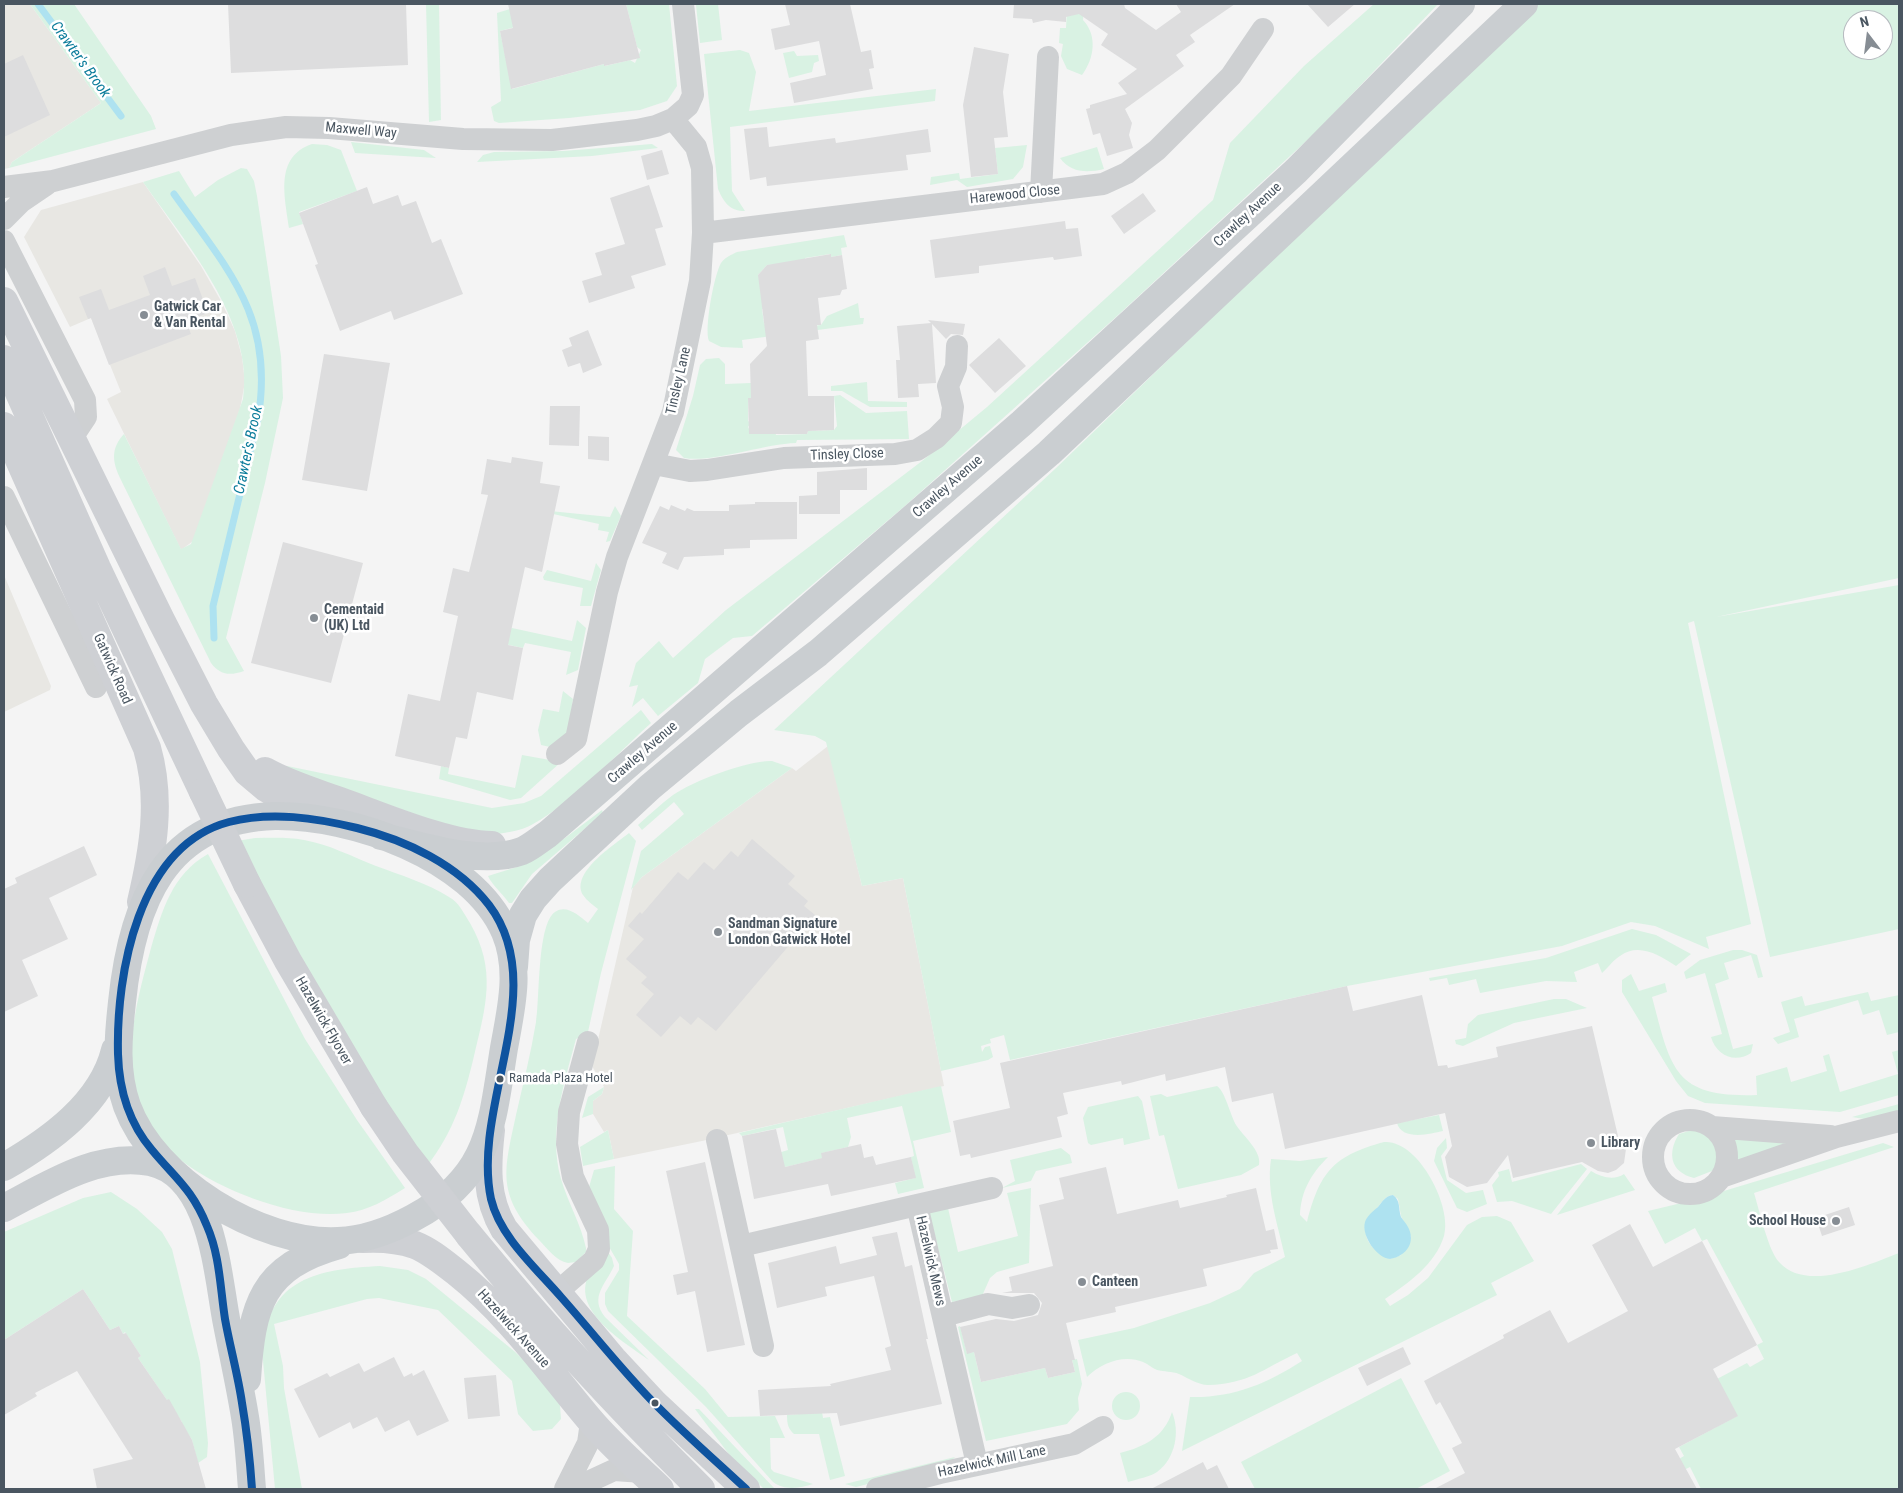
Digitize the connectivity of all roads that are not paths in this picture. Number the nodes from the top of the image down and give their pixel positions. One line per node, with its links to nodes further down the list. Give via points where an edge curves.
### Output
1 (683, 4): 6 (street, via 693,95 688,106)
2 (1461, 4): 23 (main road, Crawley Avenue, via 1296,171 1022,423)
3 (1524, 4): 27 (main road, via 1049,452 818,653 738,713 650,787 550,880 523,915 516,940)
4 (1263, 29): 9 (street, Harewood Close, via 1231,76 1157,150 1127,173 1103,184)
5 (1048, 56): 9 (street)
6 (673, 119): 7 (street, Maxwell Way, via 637,130 552,140 463,139 330,128 286,128 231,135); 11 (street, Tinsley Lane, via 696,147 702,162)
7 (53, 181): 8 (street, Maxwell Way); 10 (street, Maxwell Way, via 21,202)
8 (4, 187)
9 (1041, 192): 11 (street, Harewood Close)
10 (4, 219)
11 (704, 233): 18 (street, Tinsley Lane, via 700,281 683,368 673,412)
12 (4, 240): 17 (street, via 85,400 86,417)
13 (4, 301): 17 (street)
14 (957, 346): 18 (street, Tinsley Close, via 956,367 948,386 953,407 951,423 917,450 895,454 784,458 690,471)
15 (4, 359): 41 (street, Hazelwick Flyover, bridge, via 97,568 247,884 374,1107 405,1153)
16 (4, 426): 26 (street, Gatwick Road, via 143,736 151,761 155,815 150,862)
17 (72, 438): 21 (street)
18 (654, 464): 22 (street, Tinsley Lane, via 617,557 607,592 576,739)
19 (4, 497): 20 (street, Gatwick Road)
20 (96, 687)
21 (204, 704): 23 (street, via 241,753 273,776 451,839 489,845 524,839); 24 (street, via 242,766 258,782 296,806)
22 (557, 754)
23 (589, 800): 25 (main road, Crawley Avenue, via 529,848 508,854 462,854)
24 (337, 822): 25 (main road, Hazelwick Avenue); 26 (main road, Hazelwick Avenue, via 308,817 265,816 214,826 190,841 165,867 149,892)
25 (381, 836): 27 (main road, Hazelwick Avenue, via 435,860 468,883 501,924)
26 (136, 926): 28 (main road, Hazelwick Avenue, via 125,972)
27 (514, 967): 30 (main road, Hazelwick Avenue, via 513,998)
28 (118, 1035): 35 (main road, via 111,1064 94,1094 33,1151); 36 (main road, Hazelwick Avenue, via 120,1080 130,1113 148,1145)
29 (588, 1042): 44 (street, via 569,1112 567,1144 574,1177 598,1230 599,1250 594,1260)
30 (492, 1121): 42 (main road, Hazelwick Avenue, via 476,1163 452,1192 407,1221); 44 (street, Hazelwick Avenue, via 488,1178 495,1212 510,1237)
31 (1899, 1121): 33 (street)
32 (1712, 1127): 33 (street); 37 (street, via 1722,1138 1727,1152 1726,1167); 37 (street, via 1693,1120 1673,1124 1658,1140 1653,1161 1662,1181 1673,1190 1684,1193 1705,1191)
33 (1836, 1137): 37 (street)
34 (718, 1140): 43 (street)
35 (4, 1167)
36 (176, 1174): 40 (main road, via 162,1166 143,1162 104,1164 72,1174); 42 (main road, Hazelwick Avenue, via 216,1204 264,1227 310,1240); 48 (main road, via 194,1199 213,1241)
37 (1721, 1177)
38 (992, 1188): 39 (street)
39 (917, 1206): 43 (street, Hazelwick Mews); 46 (street, Hazelwick Mews)
40 (4, 1208)
41 (469, 1235): 56 (street, Hazelwick Avenue, via 564,1348)
42 (358, 1239): 48 (main road, via 293,1263 278,1274 266,1291 251,1328); 49 (street, Hazelwick Avenue, via 392,1240 430,1252 494,1306)
43 (741, 1246): 47 (street)
44 (556, 1293): 57 (street, Hazelwick Avenue, via 654,1404)
45 (1029, 1305): 46 (street, via 1012,1308 988,1304)
46 (943, 1316): 51 (street, Hazelwick Mews)
47 (763, 1346)
48 (245, 1418): 53 (main road)
49 (591, 1422): 52 (street, Hazelwick Avenue); 54 (street, via 588,1443)
50 (1103, 1427): 51 (street, Hazelwick Mill Lane, via 1074,1444)
51 (977, 1464): 58 (street, Hazelwick Mill Lane)
52 (652, 1481): 55 (street, via 614,1470)
53 (252, 1489)
54 (565, 1489)
55 (573, 1489)
56 (701, 1489)
57 (746, 1489)
58 (877, 1489)

